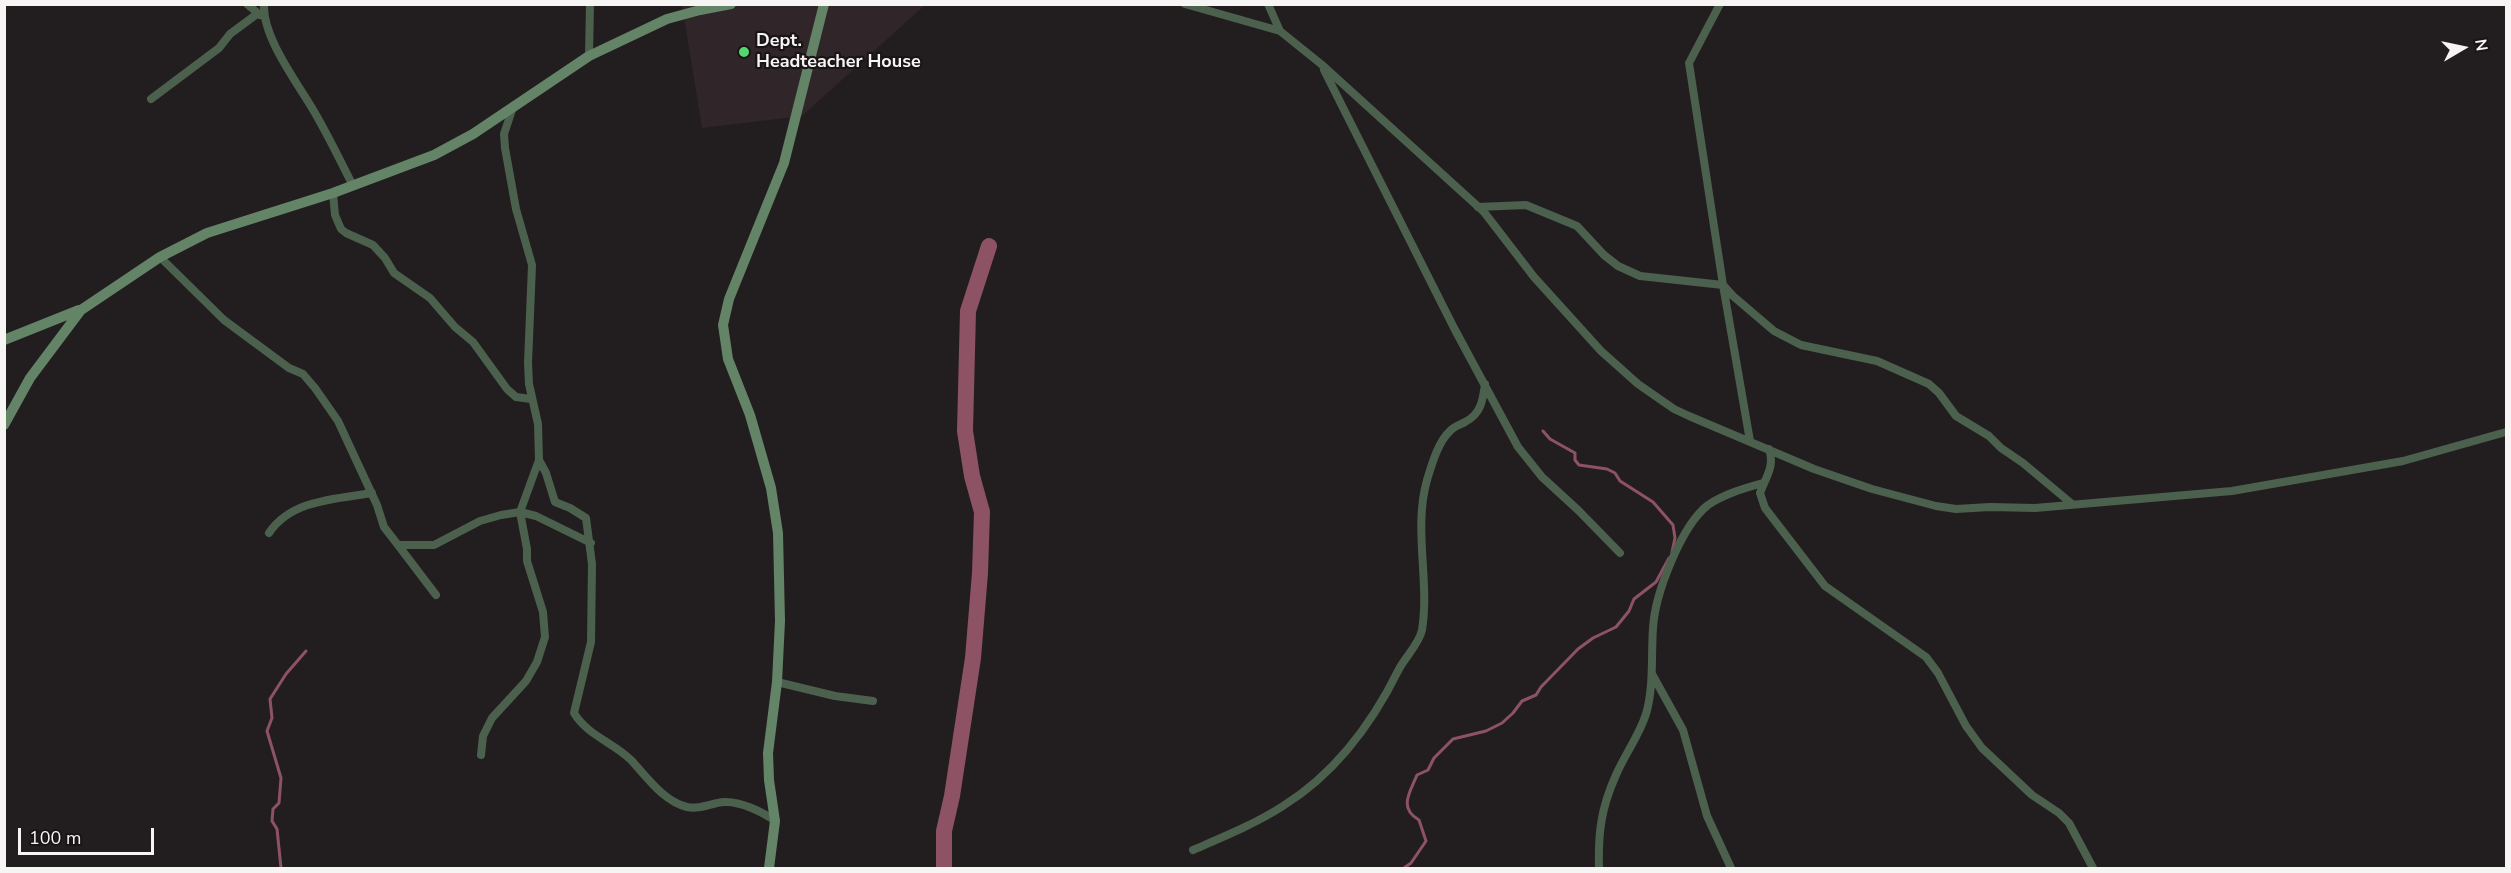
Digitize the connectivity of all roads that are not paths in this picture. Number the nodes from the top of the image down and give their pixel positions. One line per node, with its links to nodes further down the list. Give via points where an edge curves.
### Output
1 (247, 4): 10 (street)
2 (264, 4): 10 (street)
3 (590, 4): 12 (street)
4 (731, 4): 9 (street)
5 (824, 4): 40 (street, via 784,163 729,299 723,325 728,359 756,437 776,510 780,621)
6 (1185, 4): 11 (street)
7 (1268, 4): 11 (street)
8 (1720, 4): 20 (street, via 1689,63)
9 (718, 5): 12 (street, via 667,19)
10 (261, 16): 14 (street, via 230,34 219,48); 16 (street, via 291,78 312,108)
11 (1281, 31): 13 (street)
12 (589, 56): 15 (street)
13 (1321, 64): 18 (street); 23 (street)
14 (151, 99)
15 (513, 106): 16 (street, via 434,155); 24 (street, via 504,134 516,209 532,266 527,349)
16 (353, 186): 17 (street)
17 (333, 193): 19 (street, via 207,233); 24 (street, via 341,229 373,245 386,258 393,273 430,298 473,342 507,389 516,397)
18 (1478, 207): 20 (street, via 1526,205 1576,226 1618,266 1640,276); 27 (street, via 1534,278 1601,351 1638,384 1674,409)
19 (160, 257): 21 (street); 31 (street, via 224,320 303,374 338,421)
20 (1723, 285): 27 (street); 32 (street, via 1774,331 1801,345 1877,361 1929,384 1956,416 1989,436)
21 (81, 310): 22 (street); 25 (street, via 30,378)
22 (8, 336)
23 (1485, 384): 37 (street, via 1518,447 1542,477); 44 (street, via 1476,415 1449,431 1427,481 1422,508 1422,633 1374,717 1325,775 1298,796)
24 (531, 399): 29 (street, via 538,424)
25 (4, 425)
26 (2506, 432): 32 (street, via 2403,461 2232,491)
27 (1750, 441): 28 (street)
28 (1769, 448): 30 (street, via 1772,467); 32 (street, via 1814,469 1936,507 2035,508)
29 (539, 460): 33 (street); 35 (street, via 552,498 586,518)
30 (1763, 483): 39 (street, via 1706,506 1691,526 1660,588); 48 (street, via 1760,493 1765,508 1825,586 1926,657 1982,748 2069,823)
31 (372, 493): 34 (street, via 290,511); 36 (street, via 384,527)
32 (2072, 504)
33 (520, 512): 35 (street); 36 (street, via 480,521 434,545); 42 (street, via 545,637 526,681 492,718 483,736)
34 (269, 533)
35 (591, 543): 43 (street, via 591,642 574,713 579,722 630,759 642,775 675,803 698,808 728,802)
36 (398, 545): 38 (street)
37 (1620, 553)
38 (436, 596)
39 (1651, 672): 46 (street, via 1647,711 1602,812); 47 (street, via 1683,730 1707,816)
40 (777, 682): 41 (street); 43 (street, via 768,753)
41 (873, 701)
42 (481, 755)
43 (775, 821): 45 (street)
44 (1193, 850)
45 (769, 868)
46 (1599, 868)
47 (1731, 868)
48 (2093, 868)

